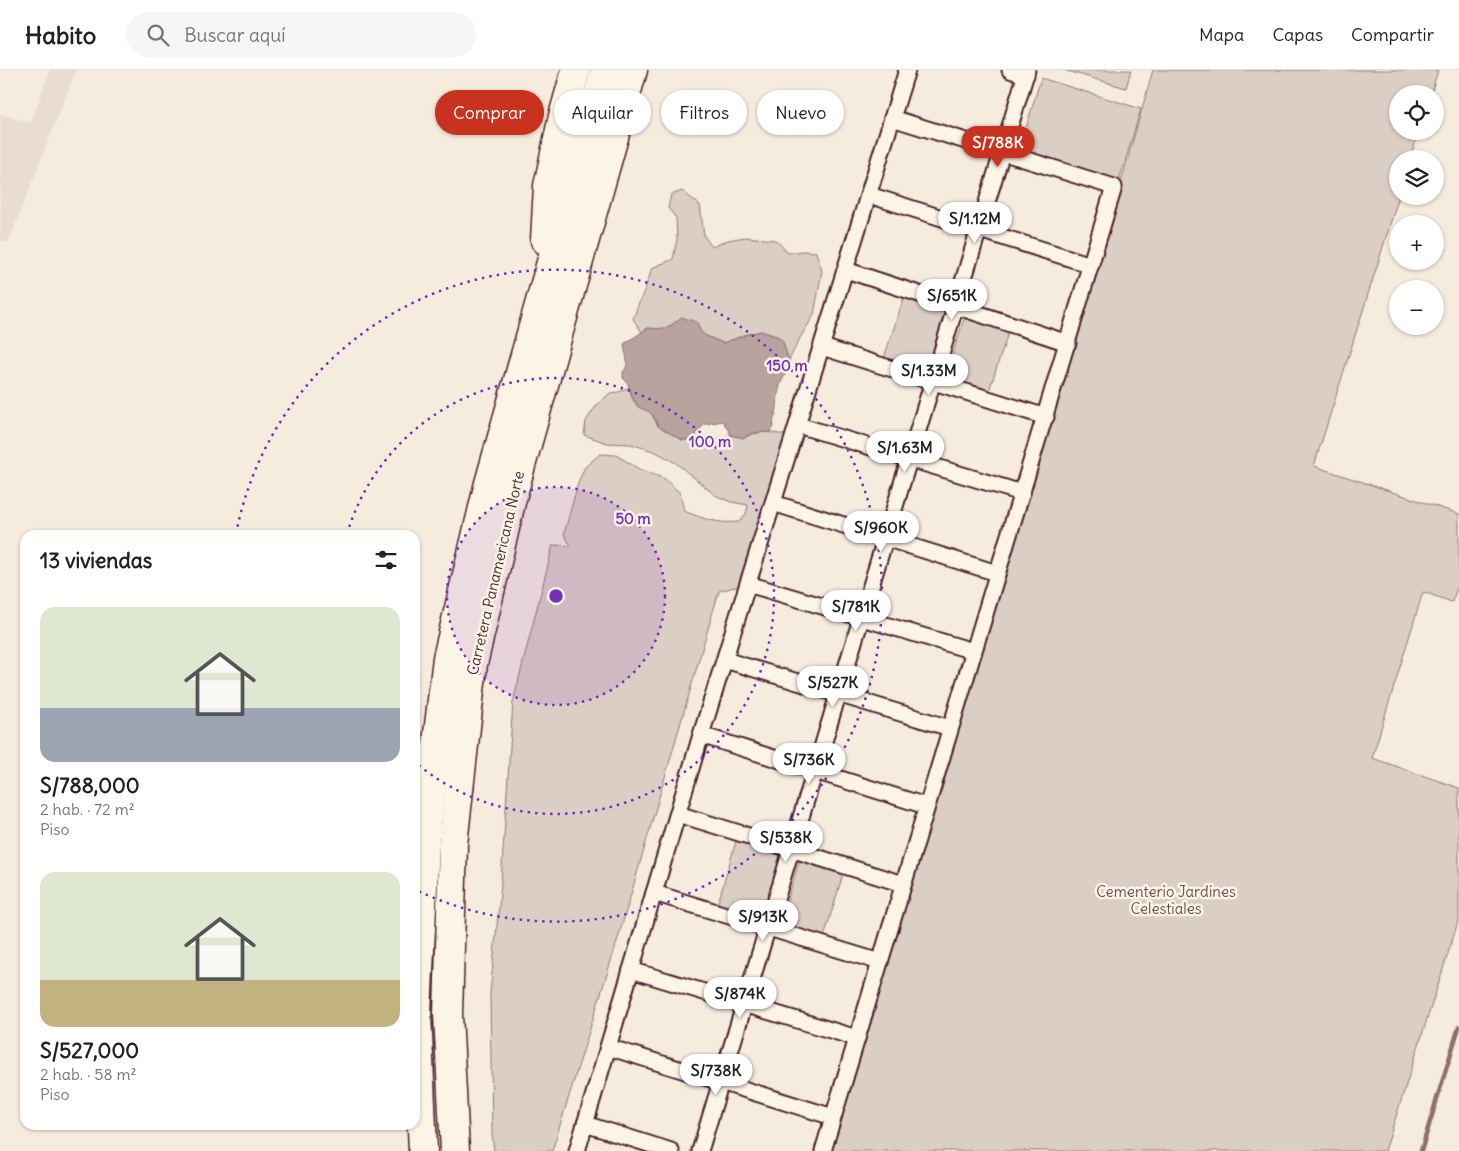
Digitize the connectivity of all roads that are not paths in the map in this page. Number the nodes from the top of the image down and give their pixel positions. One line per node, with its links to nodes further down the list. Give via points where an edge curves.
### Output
1 (576, 70): 13 (highway, via 548,186)
2 (605, 70): 13 (highway, Carretera Panamericana Norte)
3 (632, 70): 50 (highway, Carretera Panamericana Norte, via 513,494 473,664 453,844 448,1014)
4 (907, 70): 7 (street)
5 (1010, 70): 6 (street)
6 (1027, 72): 8 (street)
7 (892, 118): 8 (street); 9 (street)
8 (1002, 153): 10 (street); 11 (street, via 1114,187)
9 (869, 195): 10 (street); 12 (street)
10 (979, 230): 11 (street); 14 (street)
11 (1091, 265): 15 (street)
12 (846, 270): 14 (street); 16 (street)
13 (540, 301): 39 (highway, Carretera Panamericana Norte, via 488,487 446,658 424,863)
14 (956, 306): 15 (street); 17 (street)
15 (1068, 343): 18 (street)
16 (822, 347): 17 (street); 19 (street)
17 (933, 382): 18 (street); 20 (street)
18 (1046, 417): 21 (street)
19 (798, 425): 20 (street); 22 (street)
20 (909, 459): 21 (street); 23 (street)
21 (1022, 493): 24 (street)
22 (772, 504): 23 (street); 25 (street)
23 (886, 538): 24 (street); 26 (street)
24 (997, 573): 27 (street)
25 (748, 584): 26 (street); 28 (street)
26 (861, 618): 27 (street); 29 (street)
27 (973, 651): 30 (street)
28 (725, 660): 29 (street); 31 (street)
29 (838, 694): 30 (street); 32 (street)
30 (950, 728): 33 (street)
31 (701, 736): 32 (street); 34 (street)
32 (815, 771): 33 (street); 35 (street)
33 (926, 806): 36 (street)
34 (678, 814): 35 (street); 37 (street)
35 (791, 849): 36 (street); 38 (street)
36 (903, 884): 40 (street)
37 (654, 893): 38 (street); 41 (street)
38 (768, 928): 40 (street); 42 (street)
39 (420, 949)
40 (880, 962): 43 (street)
41 (631, 970): 42 (street); 44 (street)
42 (744, 1004): 43 (street); 45 (street)
43 (857, 1038): 47 (street)
44 (608, 1047): 45 (street); 48 (street)
45 (721, 1082): 47 (street); 53 (street)
46 (420, 1096): 49 (highway, Carretera Panamericana Norte)
47 (833, 1117): 54 (street)
48 (585, 1124): 51 (street); 52 (street)
49 (422, 1151)
50 (455, 1151)
51 (577, 1151)
52 (671, 1151)
53 (700, 1151)
54 (823, 1151)

